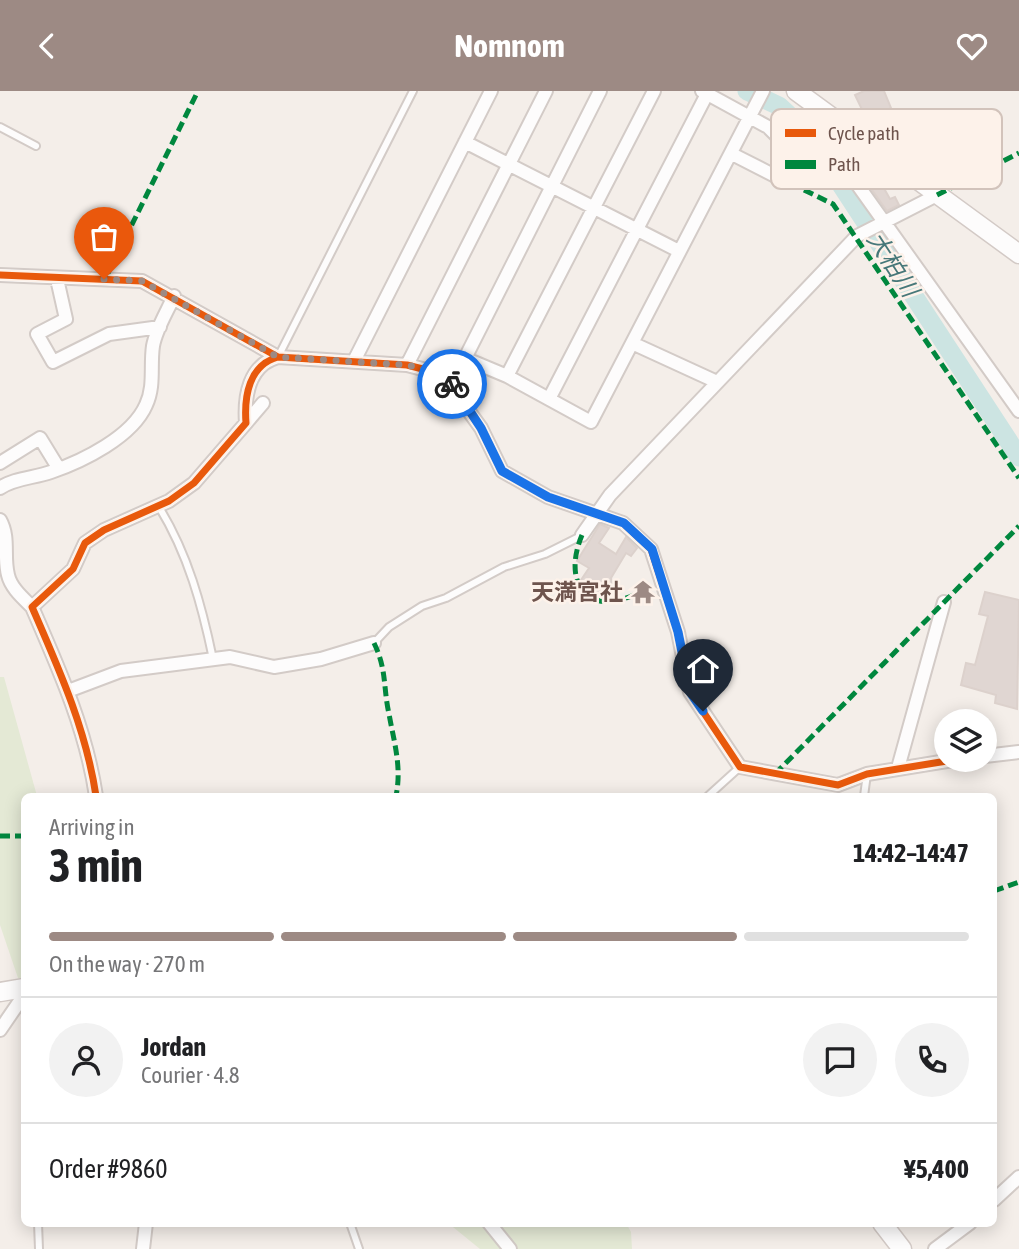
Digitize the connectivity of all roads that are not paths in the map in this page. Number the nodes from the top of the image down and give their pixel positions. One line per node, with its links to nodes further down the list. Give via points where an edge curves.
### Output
1 (413, 91): 32 (lane)
2 (491, 91): 13 (street)
3 (547, 91): 16 (street)
4 (600, 91): 18 (street)
5 (654, 91): 22 (street)
6 (763, 91): 10 (street)
7 (796, 91): 9 (street)
8 (704, 92): 10 (street); 24 (street)
9 (820, 109)
10 (752, 113): 12 (street); 15 (street)
11 (0, 127): 14 (lane)
12 (771, 129)
13 (465, 142): 16 (street); 34 (street)
14 (36, 146)
15 (732, 154): 17 (street); 25 (street)
16 (510, 164): 18 (street); 35 (street)
17 (771, 174)
18 (551, 185): 22 (street); 33 (street)
19 (860, 189): 23 (street)
20 (929, 189): 21 (street)
21 (937, 195): 23 (street); 26 (street)
22 (593, 207): 24 (street); 36 (street)
23 (882, 221): 37 (street, via 857,236); 41 (street)
24 (636, 229): 25 (street); 39 (street)
25 (679, 251): 31 (street)
26 (1019, 254)
27 (0, 275): 28 (street)
28 (57, 279): 29 (street, via 142,281); 30 (street, via 66,319 37,334 53,362 109,334)
29 (174, 296): 30 (street); 32 (street)
30 (160, 327): 44 (street, via 153,347 147,404 136,422)
31 (632, 343): 37 (street); 39 (street, via 591,422)
32 (278, 357): 34 (street); 42 (street, via 265,361 250,381)
33 (464, 358): 36 (street); 38 (street)
34 (354, 361): 35 (street)
35 (407, 365): 38 (street, via 442,374)
36 (507, 376): 39 (street)
37 (718, 382): 47 (street)
38 (452, 384): 47 (street, via 502,471 548,497)
39 (549, 399)
40 (263, 403): 42 (street)
41 (1019, 411)
42 (246, 423): 46 (street, via 194,483)
43 (0, 463): 44 (street, via 40,438)
44 (60, 469): 45 (street)
45 (0, 488)
46 (159, 507): 51 (street, via 85,543 73,569); 53 (lane, via 184,553)
47 (597, 513): 49 (street); 58 (street, via 624,523 652,549 678,632 690,692)
48 (0, 520): 51 (street, via 6,532 11,585)
49 (582, 535): 52 (lane, via 422,606 389,627)
50 (944, 602): 59 (street)
51 (32, 607): 54 (street)
52 (374, 643): 53 (street, via 274,667 230,657)
53 (213, 660): 54 (street, via 121,671)
54 (68, 691): 61 (street, via 90,759)
55 (1019, 753): 56 (street)
56 (997, 755)
57 (934, 763): 59 (street)
58 (740, 767): 60 (street, via 838,785); 62 (lane)
59 (898, 768): 60 (street)
60 (867, 774): 63 (lane)
61 (96, 793)
62 (711, 793)
63 (864, 793)
64 (21, 988): 65 (street)
65 (0, 992)
66 (21, 999): 67 (street)
67 (0, 1030)
68 (1019, 1177): 69 (street)
69 (997, 1196)
70 (38, 1227): 76 (lane)
71 (146, 1227): 77 (street)
72 (352, 1227): 78 (lane)
73 (492, 1227): 79 (street)
74 (885, 1227): 80 (street)
75 (965, 1227): 81 (street)
76 (39, 1249)
77 (143, 1249)
78 (359, 1249)
79 (510, 1249)
80 (902, 1249)
81 (935, 1249)

